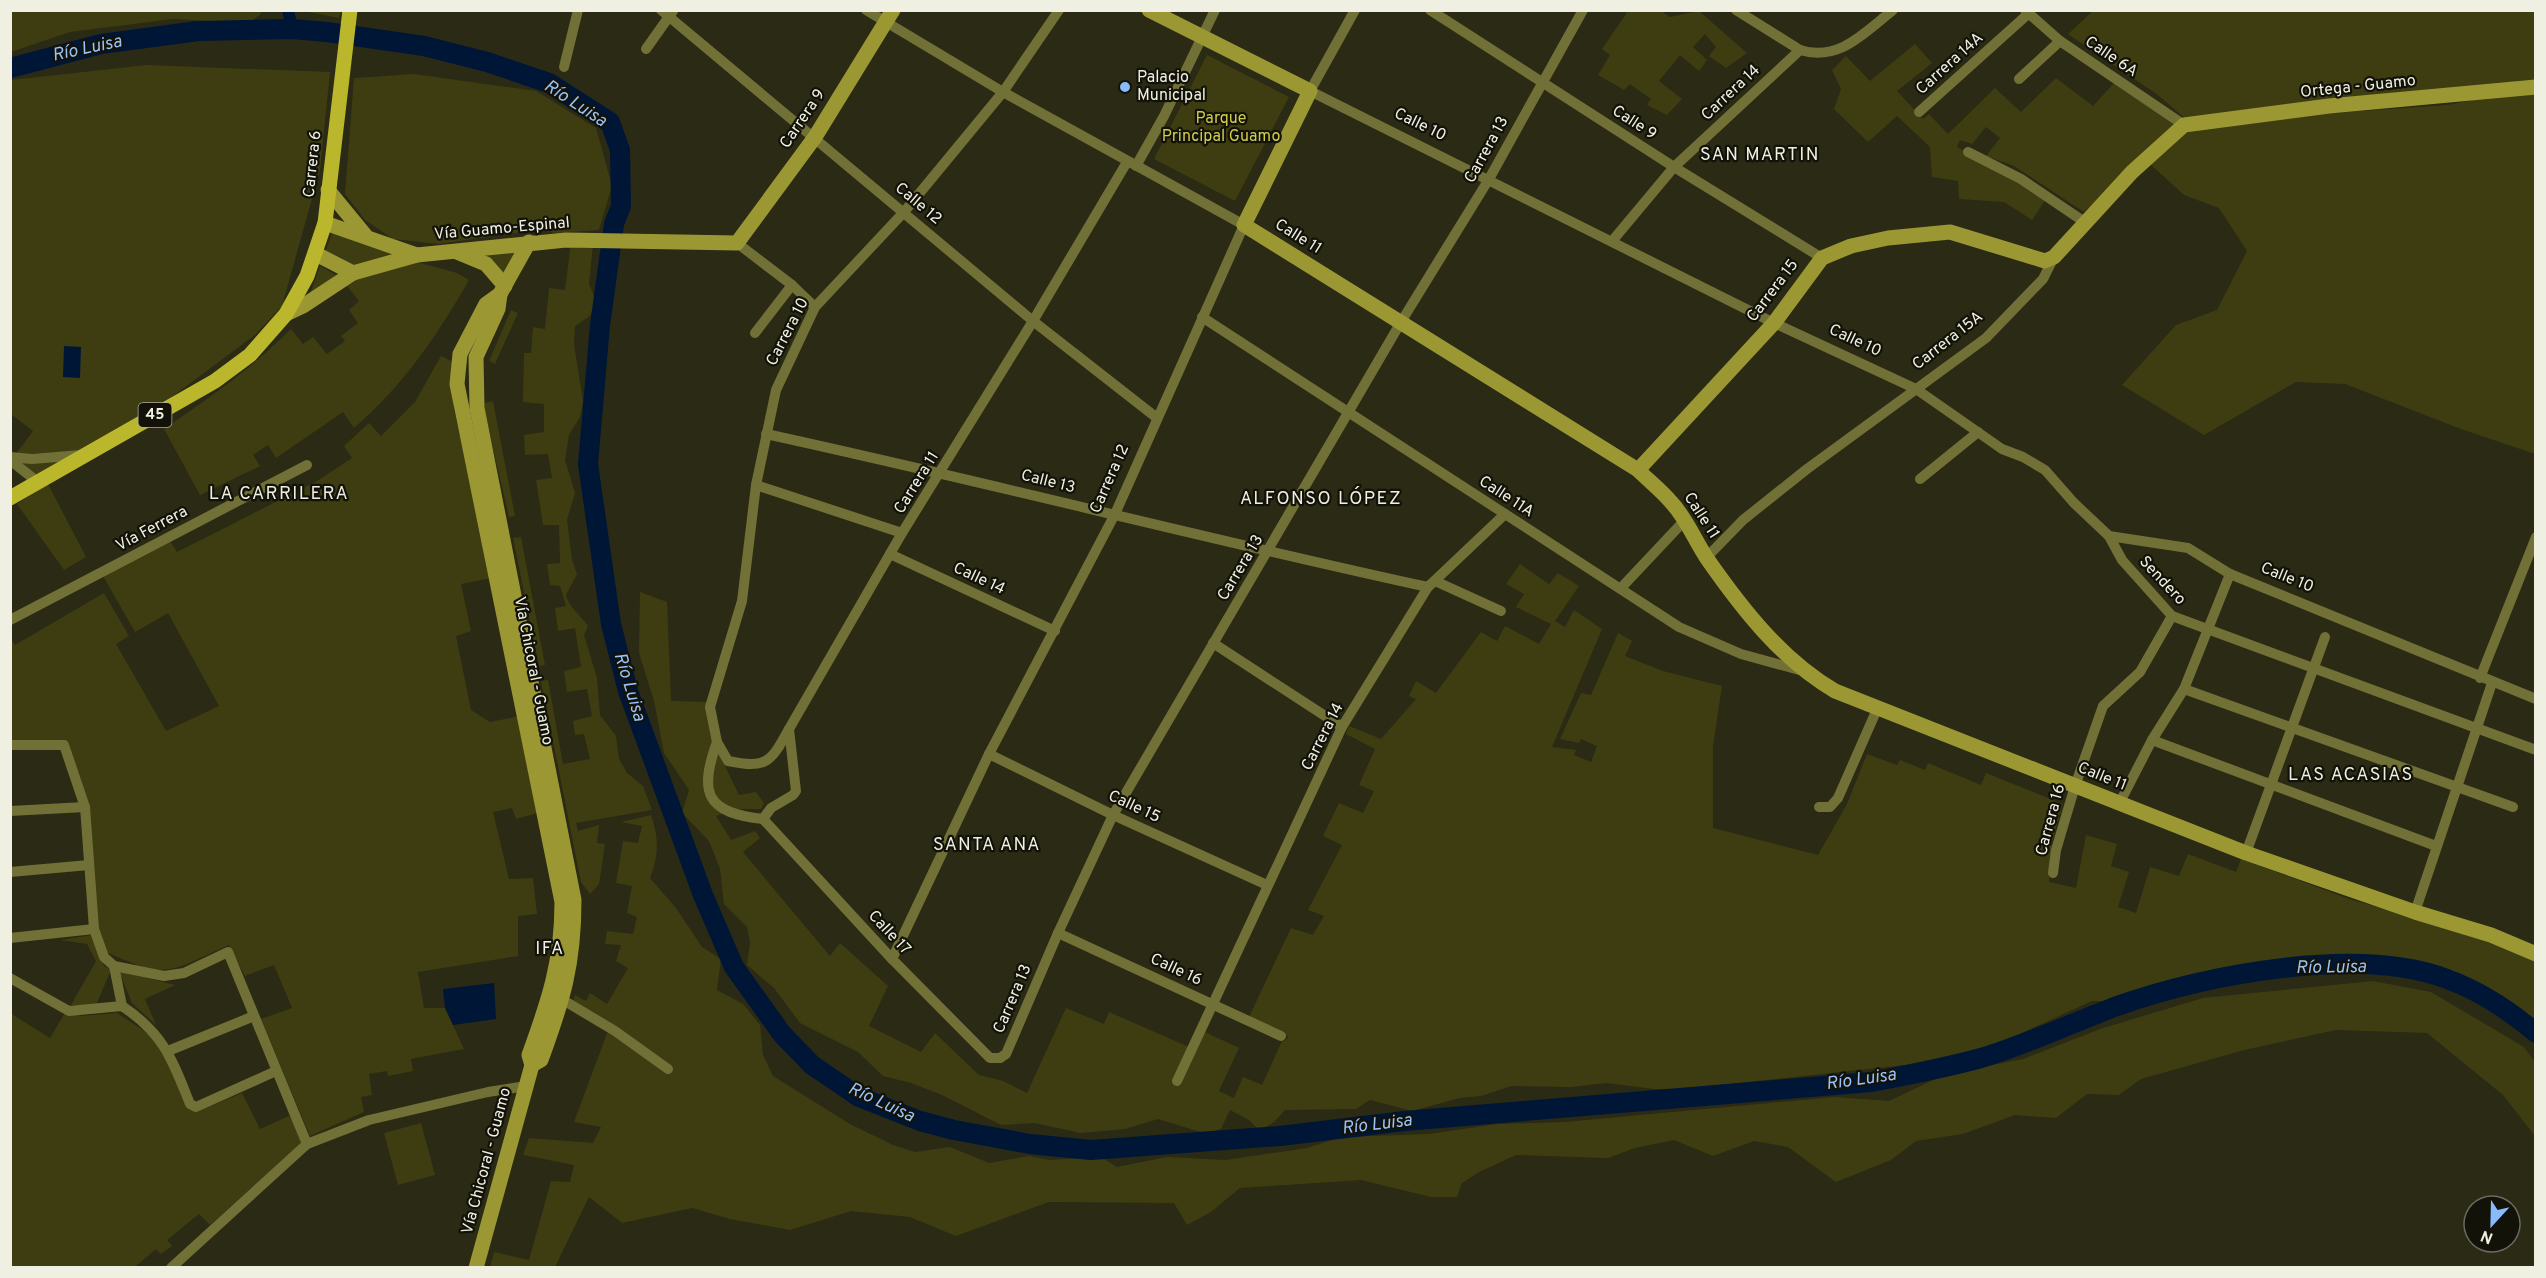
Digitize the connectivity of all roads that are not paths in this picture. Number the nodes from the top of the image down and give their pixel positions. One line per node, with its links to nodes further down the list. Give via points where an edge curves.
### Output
1 (350, 10): 32 (main road, Carrera 6 / 45)
2 (578, 10): 19 (street)
3 (867, 10): 14 (street, Calle 11)
4 (1059, 10): 24 (street, Carrera 10)
5 (1149, 10): 15 (street, Calle 10)
6 (1215, 10): 15 (street, Carrera 11)
7 (1355, 10): 23 (street, Carrera 12)
8 (1430, 10): 21 (street, Calle 9)
9 (1583, 10): 21 (street, Carrera 13)
10 (1736, 10): 18 (street)
11 (1893, 10): 18 (street, via 1839,51 1816,54)
12 (668, 12): 17 (street); 27 (street, Calle 12)
13 (2026, 12): 16 (street, Calle 6A); 25 (street, Carrera 14A)
14 (889, 16): 24 (street, Calle 11); 27 (street, Carrera 9)
15 (1201, 38): 23 (street, Calle 10); 29 (street, Carrera 11, via 1164,116)
16 (2060, 41): 20 (street); 26 (street, Calle 6A)
17 (645, 50)
18 (1800, 50): 30 (street, Carrera 14)
19 (564, 68)
20 (2019, 79)
21 (1542, 81): 30 (street, Calle 9); 31 (street, Carrera 13)
22 (2535, 88): 26 (street, Ortega - Guamo, via 2329,106)
23 (1310, 91): 31 (street, Calle 10); 36 (street, Carrera 12)
24 (1003, 92): 29 (street, Calle 11); 33 (street, Carrera 10)
25 (1919, 112)
26 (2184, 125): 35 (street, Carrera 15A, via 2132,172)
27 (814, 137): 33 (street, Calle 12); 40 (street, Carrera 9)
28 (1968, 152): 35 (street, via 2021,179)
29 (1131, 164): 36 (street, Calle 11); 52 (street, Carrera 11)
30 (1674, 167): 38 (street, Carrera 14); 45 (street, Calle 9)
31 (1489, 179): 38 (street, Calle 10); 53 (street, Carrera 13)
32 (328, 190): 34 (main road, Carrera 6 / 45); 37 (street)
33 (904, 212): 49 (street, Carrera 10); 52 (street, Calle 12)
34 (325, 223): 37 (street); 42 (main road, Carrera 6 / 45)
35 (2086, 223): 44 (street, Carrera 15A)
36 (1244, 225): 51 (street, Carrera 12); 53 (street, Calle 11)
37 (365, 235): 43 (street)
38 (1613, 240): 54 (street, Calle 10)
39 (529, 242): 40 (street, Vía Guamo-Espinal); 41 (street, Vía Guamo-Espinal); 48 (street, Vía Chicoral - Guamo)
40 (736, 243): 47 (street)
41 (453, 252): 43 (street, Vía Guamo-Espinal); 48 (street, via 486,264)
42 (316, 254): 46 (street); 50 (main road, Carrera 6 / 45)
43 (417, 255): 46 (street, Vía Guamo-Espinal)
44 (2054, 257): 45 (street, Carrera 15, via 2037,261 1999,245 1950,232 1888,238 1851,246); 56 (street, Carrera 15A, via 2043,279 1986,338)
45 (1822, 258): 54 (street, Carrera 15)
46 (353, 273): 50 (street, Vía Guamo-Espinal)
47 (792, 285): 49 (street); 55 (street)
48 (502, 290): 131 (street, Vía Chicoral - Guamo, via 498,309 476,357 474,384 495,540 561,870 574,900 574,942)
49 (815, 307): 60 (street, Carrera 10, via 776,390)
50 (286, 314): 61 (main road, 45, via 231,370)
51 (1202, 317): 57 (street, Calle 11A); 58 (street, Carrera 12)
52 (1033, 321): 58 (street, Calle 12); 66 (street, Carrera 11)
53 (1401, 322): 57 (street, Carrera 13); 65 (street, Calle 11)
54 (1774, 323): 56 (street, Calle 10); 65 (street, Carrera 15)
55 (755, 333)
56 (1916, 389): 59 (street, Calle 10); 80 (street, Carrera 15A, via 1806,469 1743,520)
57 (1350, 412): 72 (street, Calle 11A); 77 (street, Carrera 13)
58 (1157, 418): 71 (street, Carrera 12)
59 (1977, 432): 67 (street); 75 (street, Calle 10, via 2045,470)
60 (766, 434): 66 (street, Calle 13); 69 (street, Carrera 10)
61 (88, 455): 62 (street); 68 (main road, 45)
62 (10, 459): 64 (street)
63 (307, 465): 86 (street, Vía Ferrera)
64 (15, 470): 68 (street)
65 (1638, 470): 73 (street, Calle 11)
66 (942, 472): 71 (street, Calle 13); 74 (street, Carrera 11)
67 (1920, 479)
68 (39, 483): 70 (main road, 45)
69 (756, 485): 74 (street); 103 (street, Carrera 10, via 742,601 710,707)
70 (10, 498)
71 (1115, 514): 77 (street, Calle 13); 88 (street, Carrera 12)
72 (1505, 514): 82 (street, Carrera 14); 83 (street, Calle 11A)
73 (1685, 520): 80 (street, Calle 11); 83 (street)
74 (903, 533): 79 (street, Carrera 11)
75 (2109, 536): 81 (street, Calle 10, via 2188,548); 85 (street, Sendero, via 2122,560)
76 (2535, 537): 78 (street)
77 (1269, 552): 82 (street, Calle 13); 90 (street, Carrera 13)
78 (2533, 552): 93 (street)
79 (890, 554): 88 (street, Calle 14); 101 (street, Carrera 11)
80 (1707, 557): 92 (street, Calle 11, via 1761,630)
81 (2230, 574): 87 (street); 93 (street, Calle 10)
82 (1431, 584): 84 (street, Calle 13); 98 (street, Carrera 14)
83 (1620, 588): 92 (street, Calle 11A, via 1708,641)
84 (1501, 611)
85 (2172, 616): 87 (street, Sendero); 108 (street, Carrera 16, via 2140,672 2103,706)
86 (10, 620)
87 (2206, 630): 91 (street, Sendero); 95 (street)
88 (1055, 631): 106 (street, Carrera 12)
89 (2325, 637): 91 (street)
90 (1213, 643): 98 (street); 115 (street, Carrera 13)
91 (2313, 668): 99 (street); 100 (street, Sendero)
92 (1808, 673): 97 (street, Calle 11, via 1835,691)
93 (2480, 678): 94 (street, Calle 10)
94 (2492, 683): 96 (street, Calle 10); 100 (street)
95 (2184, 689): 99 (street); 102 (street)
96 (2535, 699)
97 (1878, 707): 108 (street, Calle 11); 112 (street, via 1838,798 1830,807)
98 (1342, 727): 122 (street, Carrera 14)
99 (2291, 727): 107 (street); 109 (street)
100 (2476, 728): 105 (street, Sendero); 109 (street)
101 (789, 729): 103 (street, Carrera 11, via 774,757 752,766 729,761); 116 (street, via 796,790)
102 (2152, 740): 107 (street); 110 (street)
103 (717, 742): 116 (street, via 710,761 708,786 712,802 743,817)
104 (10, 745): 111 (street, via 64,745)
105 (2535, 750)
106 (989, 754): 115 (street, Calle 15); 128 (street, Carrera 12)
107 (2271, 785): 117 (street); 118 (street)
108 (2075, 786): 110 (street, Calle 11); 121 (street, Carrera 16)
109 (2457, 787): 113 (street); 117 (street)
110 (2119, 804): 118 (street, Calle 11)
111 (85, 807): 114 (street); 119 (street)
112 (1819, 807)
113 (2513, 807)
114 (10, 811)
115 (1113, 815): 122 (street, Calle 15); 125 (street, Carrera 13)
116 (763, 819): 128 (street, Calle 17)
117 (2436, 846): 123 (street)
118 (2246, 853): 123 (street, Calle 11)
119 (89, 865): 120 (street); 124 (street)
120 (10, 872)
121 (2053, 873)
122 (1267, 885): 132 (street, Carrera 14)
123 (2415, 912): 127 (street, Calle 11, via 2491,935)
124 (94, 929): 126 (street); 129 (street, via 104,957)
125 (1058, 933): 132 (street, Calle 16); 137 (street, Carrera 13, via 1006,1054)
126 (10, 938)
127 (2535, 954)
128 (892, 959): 137 (street, Calle 17, via 990,1058)
129 (114, 966): 133 (street); 134 (street, via 164,976 184,973 228,952)
130 (10, 978): 133 (street, via 69,1011)
131 (561, 994): 138 (street); 141 (street, Vía Chicoral - Guamo, via 541,1060 532,1065)
132 (1212, 1003): 135 (street, Calle 16); 140 (street)
133 (122, 1005): 136 (street, via 139,1017)
134 (254, 1016): 136 (street); 139 (street)
135 (1281, 1036)
136 (168, 1051): 139 (street, via 190,1104 196,1107)
137 (1000, 1058)
138 (668, 1068)
139 (276, 1071): 142 (street)
140 (1177, 1081)
141 (526, 1086): 142 (street, via 369,1120); 144 (street, Vía Chicoral - Guamo)
142 (306, 1144): 143 (street)
143 (171, 1268)
144 (476, 1268)

